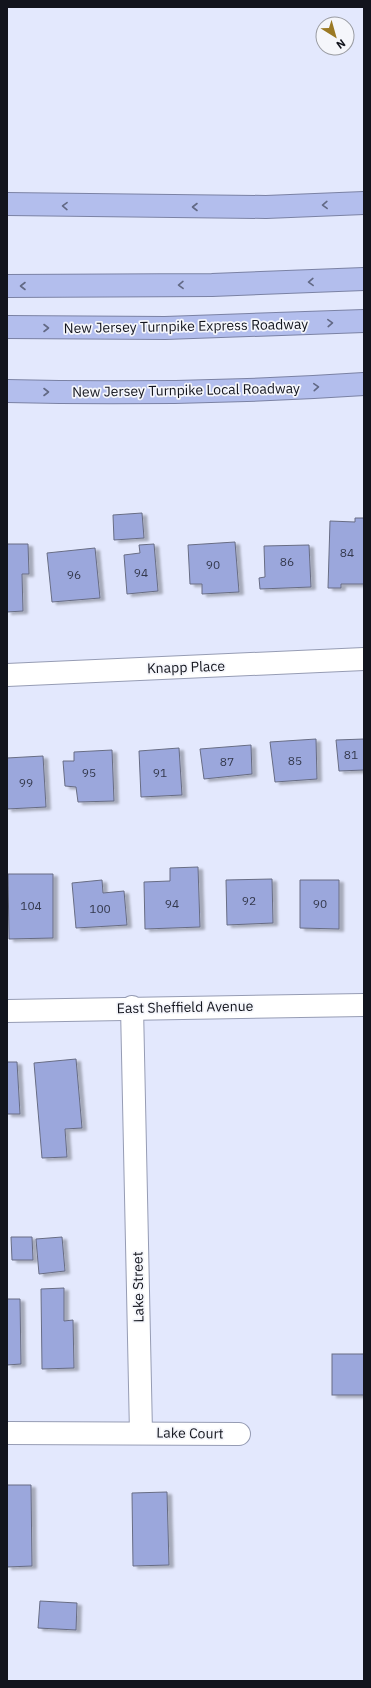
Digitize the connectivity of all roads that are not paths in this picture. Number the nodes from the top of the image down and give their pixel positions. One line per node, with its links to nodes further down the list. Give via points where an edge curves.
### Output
1 (364, 203): 2 (highway, one-way to 2, via 266,207)
2 (7, 204)
3 (364, 279): 4 (highway, one-way to 4, via 212,285)
4 (7, 286)
5 (364, 321): 6 (highway, New Jersey Turnpike Express Roadway, one-way to 5, via 165,328)
6 (7, 327)
7 (364, 384): 8 (highway, New Jersey Turnpike Local Roadway, one-way to 7, via 276,390)
8 (7, 391)
9 (364, 659): 10 (street, Knapp Place)
10 (7, 675)
11 (364, 1005): 12 (street, East Sheffield Avenue)
12 (132, 1007): 13 (street, East Sheffield Avenue); 15 (street, Lake Street)
13 (7, 1011)
14 (7, 1433): 15 (street)
15 (141, 1433): 16 (street, Lake Court)
16 (239, 1434)

